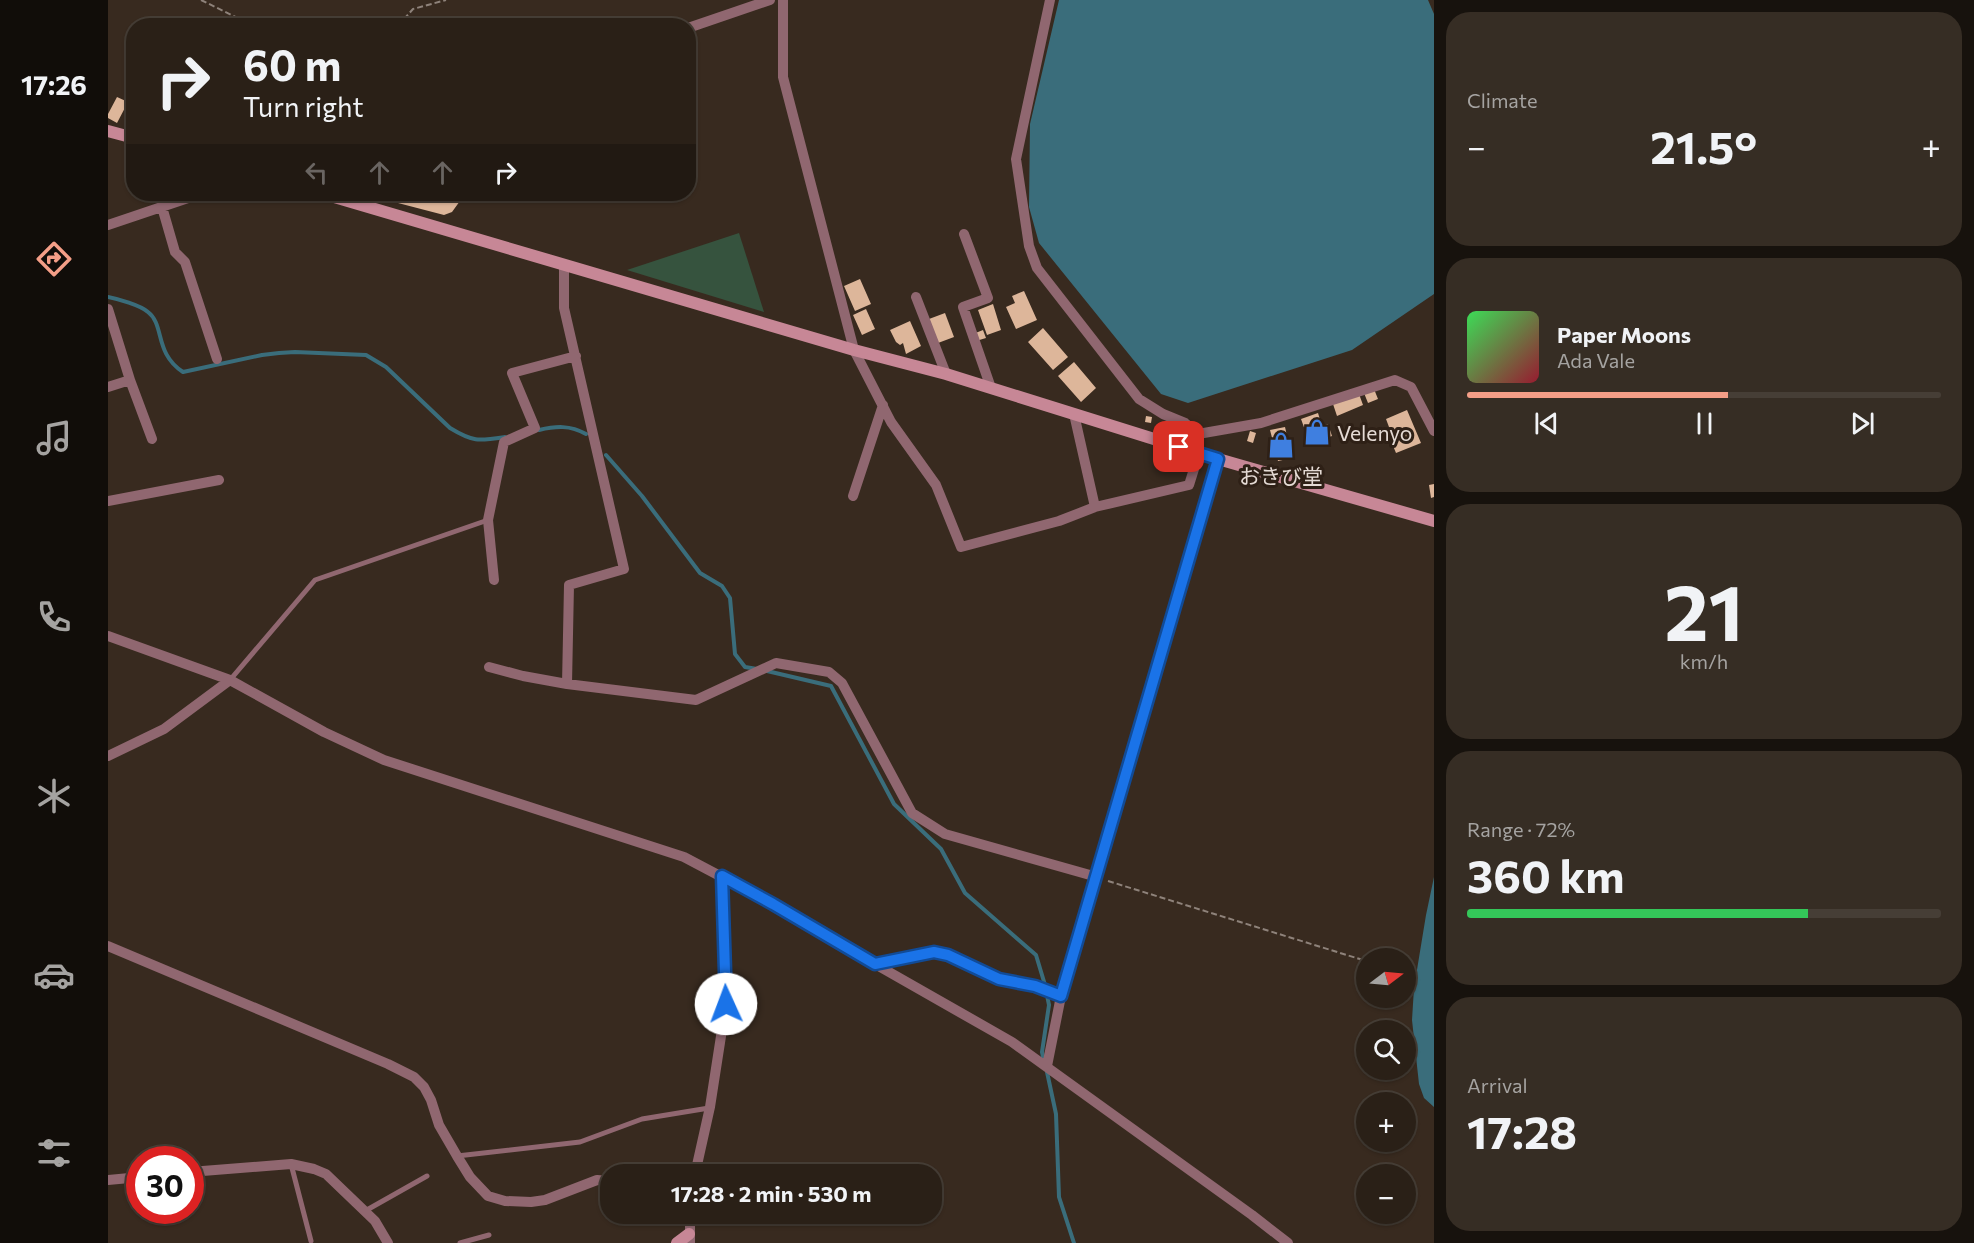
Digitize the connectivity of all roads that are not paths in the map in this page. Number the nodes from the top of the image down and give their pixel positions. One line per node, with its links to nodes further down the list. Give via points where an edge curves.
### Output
1 (767, 0): 4 (street)
2 (783, 0): 15 (street, via 783,77)
3 (1050, 0): 25 (street, via 1016,159 1029,246 1037,268 1139,399)
4 (696, 25)
5 (108, 130): 6 (street)
6 (126, 136)
7 (180, 201): 9 (street)
8 (348, 201): 12 (street)
9 (162, 207): 10 (street); 17 (street)
10 (108, 225)
11 (964, 234): 21 (street, via 988,298 963,307)
12 (564, 265): 15 (street); 16 (street, via 564,308)
13 (916, 297): 18 (street)
14 (108, 309): 19 (street)
15 (854, 350): 18 (street); 22 (street)
16 (576, 356): 33 (street, via 512,373 535,428 504,442); 39 (street, via 624,569 569,585)
17 (217, 359)
18 (946, 374): 21 (street)
19 (130, 381): 20 (street); 26 (street)
20 (108, 387)
21 (991, 388): 23 (street)
22 (883, 405): 30 (street); 32 (street, via 936,485 961,548)
23 (1074, 414): 27 (street); 32 (street)
24 (1434, 430): 25 (street, via 1411,387 1395,380 1262,423)
25 (1198, 434): 27 (street)
26 (152, 439)
27 (1199, 453): 28 (street); 32 (street, via 1189,484)
28 (1218, 459): 34 (street); 42 (street)
29 (219, 480): 31 (street)
30 (853, 496)
31 (108, 501)
32 (1095, 507)
33 (488, 520): 35 (street); 38 (lane, via 315,580)
34 (1434, 521)
35 (494, 580)
36 (108, 636): 38 (street)
37 (489, 667): 39 (street)
38 (230, 680): 40 (street, via 164,729); 41 (street, via 384,760 684,857)
39 (567, 684): 42 (street, via 696,700 776,663 829,672 842,683 912,813 945,834)
40 (108, 756)
41 (722, 876): 44 (street); 47 (street, via 726,1004)
42 (1096, 877): 45 (street)
43 (108, 946): 48 (street, via 414,1077 428,1094 439,1125)
44 (875, 964): 45 (lane, via 934,952 999,979); 46 (street)
45 (1061, 996): 46 (street)
46 (1047, 1066): 63 (street)
47 (710, 1107): 48 (lane, via 642,1119 580,1142); 50 (street)
48 (457, 1156): 55 (street, via 488,1196 505,1201 545,1200)
49 (291, 1164): 51 (street); 56 (street, via 326,1174); 59 (lane)
50 (697, 1164)
51 (204, 1171)
52 (427, 1176): 56 (lane)
53 (126, 1178): 54 (street)
54 (108, 1180)
55 (600, 1180)
56 (365, 1211): 60 (street)
57 (489, 1235): 61 (lane)
58 (689, 1238): 62 (street)
59 (310, 1241)
60 (388, 1243)
61 (460, 1243)
62 (677, 1243)
63 (1288, 1243)

